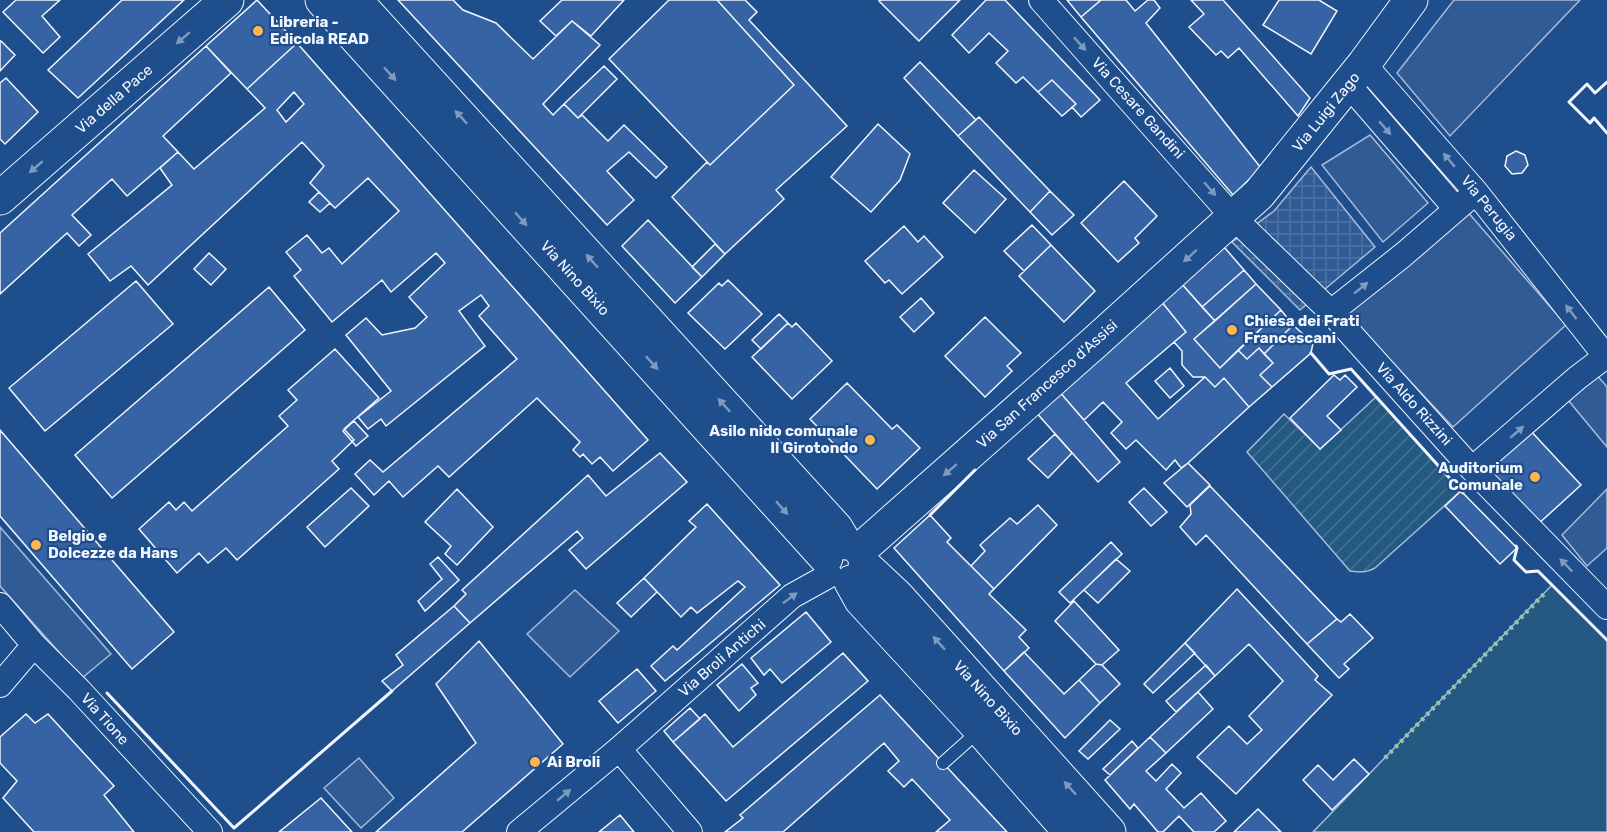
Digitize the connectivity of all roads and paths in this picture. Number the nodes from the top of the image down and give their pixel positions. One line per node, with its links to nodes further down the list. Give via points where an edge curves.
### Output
1 (227, 0): 8 (street, Via della Pace, one-way to 8)
2 (322, 0): 14 (street, Via Nino Bixio, one-way to 14)
3 (355, 0): 14 (street, Via Nino Bixio, one-way to 3, via 836,528)
4 (1041, 0): 10 (street, Via Cesare Gandini, one-way to 10)
5 (1411, 0): 6 (street, Via Luigi Zago)
6 (1356, 74): 7 (street, Via Perugia, one-way to 6); 9 (street, Via Perugia, one-way to 9); 10 (street, Via Luigi Zago, via 1259,194)
7 (1476, 192): 9 (street); 12 (street, Via Perugia, one-way to 7)
8 (0, 198)
9 (1456, 209): 11 (street, one-way to 9)
10 (1233, 217): 11 (street, Via Aldo Rizzini); 14 (street, Via San Francesco d'Assisi, one-way to 14)
11 (1331, 312): 13 (street, Via Aldo Rizzini)
12 (1606, 357): 13 (street, one-way to 12)
13 (1472, 470): 16 (street, Via Aldo Rizzini, one-way to 13)
14 (846, 562): 19 (street, Via Nino Bixio, via 861,600); 20 (street, Via Broli Antichi, one-way to 14, via 792,596); 26 (street, Via Nino Bixio, one-way to 14, via 897,596)
15 (0, 605): 17 (street, Via Tione)
16 (1607, 607)
17 (34, 645): 18 (street); 22 (street, Via Tione)
18 (0, 685)
19 (981, 730): 21 (lane); 25 (street, Via Nino Bixio)
20 (619, 749): 23 (street, Via Broli Antichi, one-way to 20); 24 (street)
21 (943, 763)
22 (210, 832)
23 (519, 832)
24 (690, 832)
25 (1070, 832)
26 (1109, 832)

